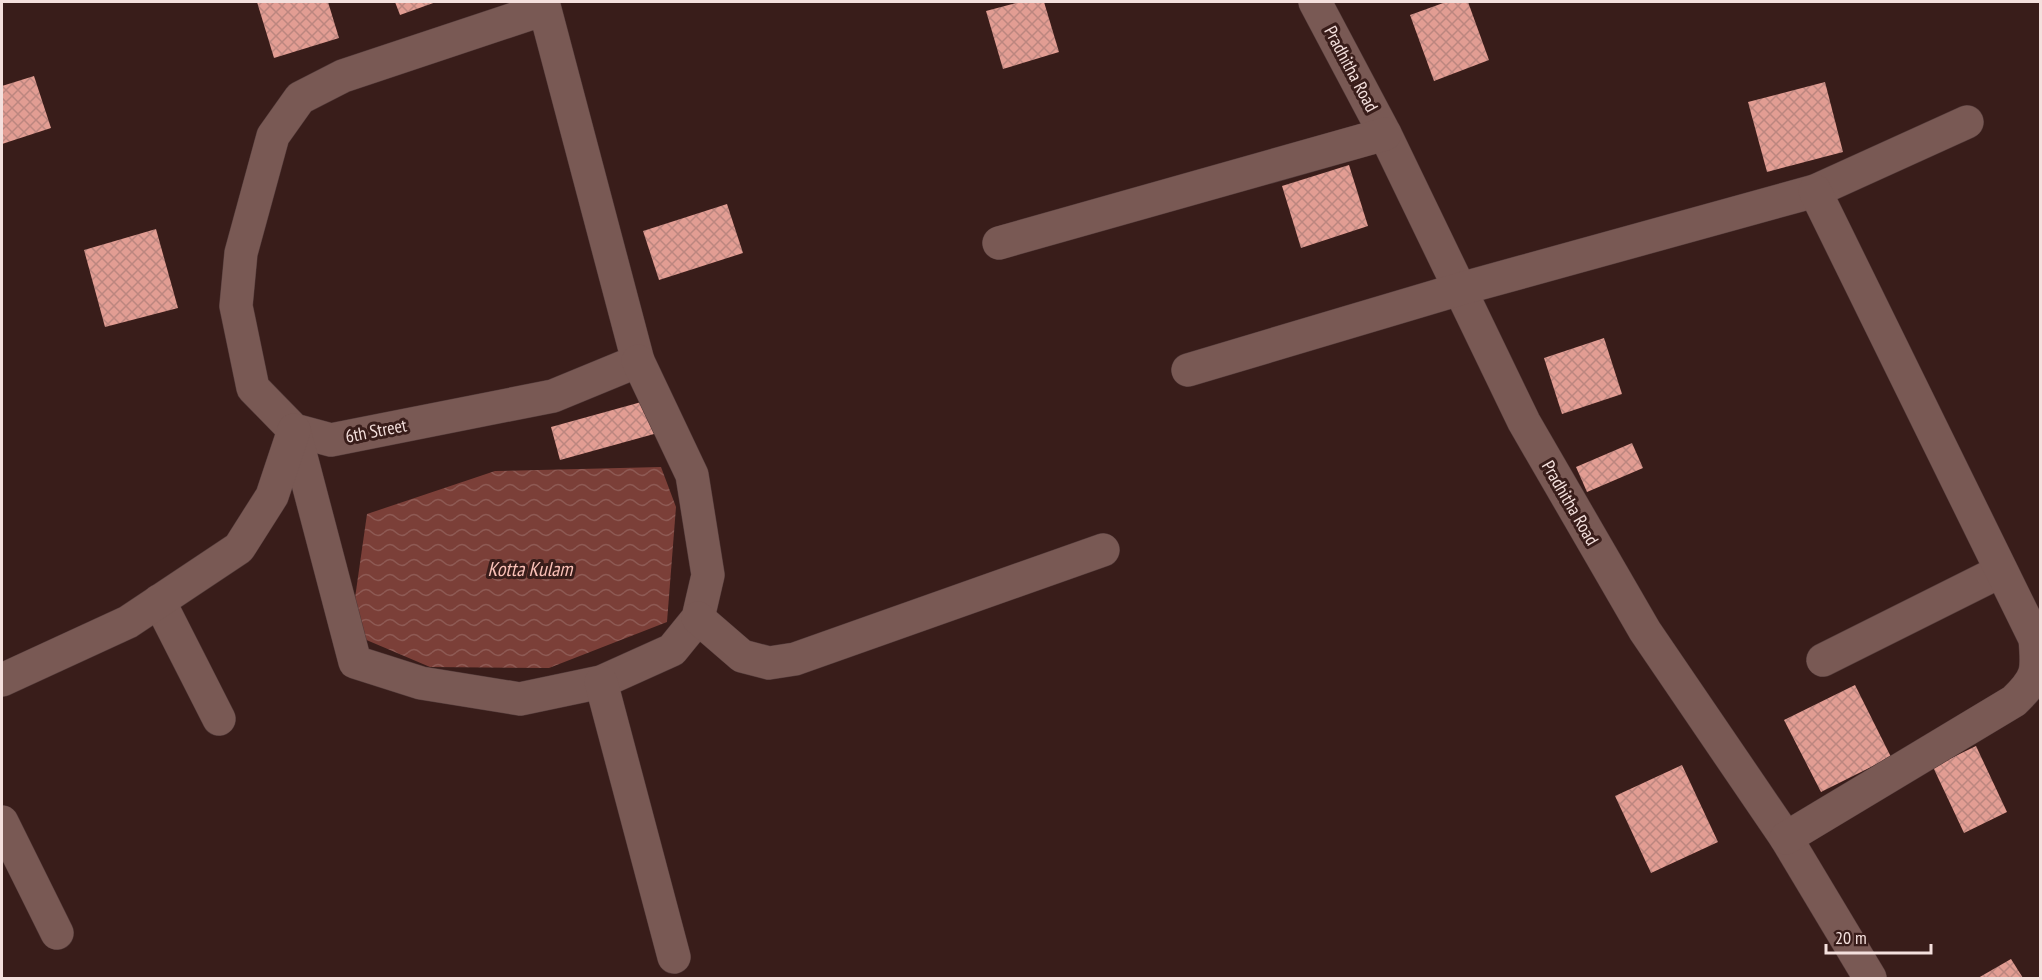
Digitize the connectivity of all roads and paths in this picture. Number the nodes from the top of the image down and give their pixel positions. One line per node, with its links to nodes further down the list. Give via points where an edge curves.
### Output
1 (1315, 2): 4 (street, Pradhitha Road)
2 (544, 5): 8 (street); 10 (street, via 344,76 300,98 273,136 241,252 237,306 253,388)
3 (1967, 122): 5 (street)
4 (1385, 134): 6 (street); 7 (street, Pradhitha Road)
5 (1815, 191): 7 (street); 12 (street)
6 (999, 243)
7 (1460, 289): 9 (street); 21 (street, Pradhitha Road, via 1524,422 1645,631)
8 (638, 361): 10 (street, 6th Street, via 553,396 332,440); 14 (street, via 692,475 708,575)
9 (1188, 370)
10 (294, 430): 13 (street, via 272,496 239,548); 18 (street, via 355,662 421,683 520,699)
11 (1103, 550): 14 (street, via 795,659 769,663 742,656)
12 (2001, 571): 15 (street); 16 (street, via 2035,639)
13 (159, 602): 17 (street, via 129,622); 19 (street)
14 (698, 618): 18 (street, via 672,650)
15 (1823, 660)
16 (2039, 666): 21 (street, via 2029,686 2014,701)
17 (2, 680)
18 (601, 682): 23 (street)
19 (219, 719)
20 (2, 822): 22 (street)
21 (1786, 838): 24 (street, Pradhitha Road)
22 (57, 933)
23 (674, 957)
24 (1870, 978)

